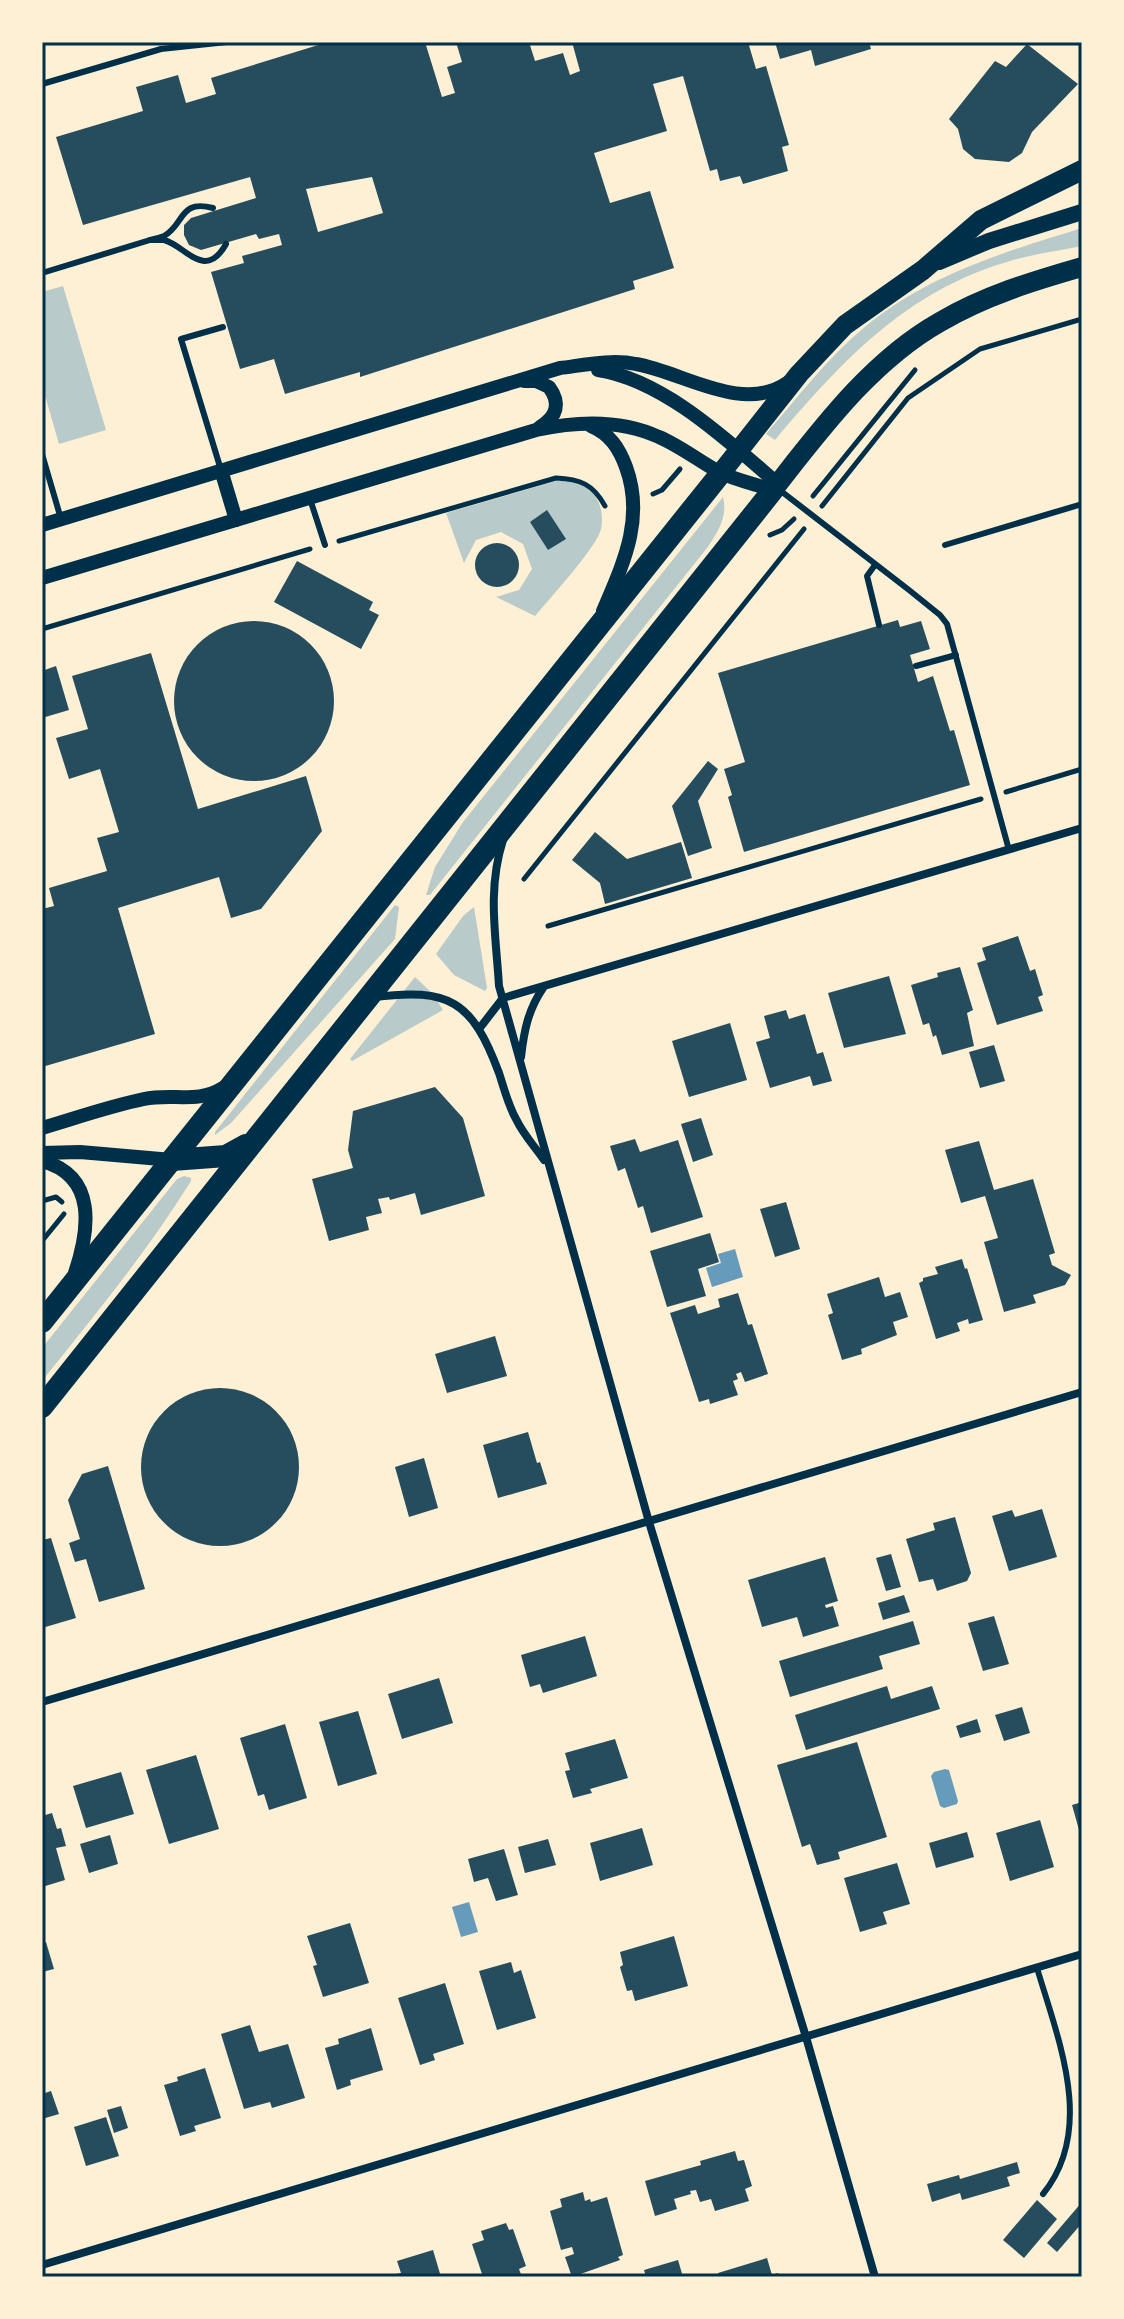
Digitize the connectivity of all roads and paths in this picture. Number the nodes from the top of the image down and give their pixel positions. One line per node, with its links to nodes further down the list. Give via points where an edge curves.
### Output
1 (227, 42): 2 (lane, via 161,49)
2 (42, 84)
3 (1082, 170): 9 (main road, via 981,220)
4 (213, 208): 6 (lane, via 186,210 164,236)
5 (1082, 212): 9 (main road, via 989,241)
6 (150, 240): 7 (lane, via 163,240 202,260 219,254); 10 (lane)
7 (226, 244)
8 (1082, 267): 26 (main road, via 982,301 911,341 855,390)
9 (923, 270): 15 (main road, via 845,325)
10 (42, 273)
11 (1082, 319): 27 (path, via 980,349 908,398)
12 (223, 327): 22 (lane, via 181,339)
13 (917, 367): 25 (path)
14 (560, 368): 15 (street, via 632,363 745,394 769,392); 16 (street); 19 (street, via 637,380)
15 (799, 374): 19 (main road)
16 (520, 381): 18 (street, via 549,387 556,400 555,413); 22 (street)
17 (575, 424): 18 (street); 23 (street, via 641,430); 42 (street, via 603,431 612,440 629,475 635,505 630,543)
18 (536, 430): 29 (street)
19 (738, 449): 23 (main road); 26 (street)
20 (42, 454): 33 (lane)
21 (681, 467): 28 (path, via 662,490)
22 (221, 470): 33 (street); 34 (street)
23 (721, 473): 26 (street); 42 (highway)
24 (818, 476): 25 (path)
25 (826, 480): 27 (path); 31 (path)
26 (775, 487): 31 (lane); 47 (highway)
27 (837, 488): 32 (path)
28 (648, 496)
29 (310, 497): 34 (street); 37 (lane)
30 (1082, 504): 38 (lane)
31 (803, 508): 32 (lane); 36 (path, via 790,525)
32 (814, 517): 39 (lane); 50 (path)
33 (61, 519): 35 (street)
34 (236, 520): 40 (street)
35 (42, 525)
36 (763, 540)
37 (325, 545)
38 (945, 545)
39 (875, 565): 41 (lane, via 867,576); 43 (lane, via 940,615)
40 (42, 578)
41 (879, 625)
42 (596, 628): 57 (highway)
43 (956, 655): 44 (lane); 46 (lane)
44 (916, 666)
45 (1082, 769): 46 (path)
46 (994, 795): 49 (lane); 51 (path)
47 (508, 824): 53 (highway); 54 (street, via 497,858 493,898)
48 (1082, 828): 49 (street)
49 (1009, 850): 52 (street)
50 (524, 879)
51 (548, 926)
52 (544, 987): 54 (street); 56 (street, via 524,1027)
53 (369, 997): 55 (street, via 433,994 460,1006); 59 (highway)
54 (503, 998): 55 (street); 56 (street)
55 (479, 1029): 63 (street, via 516,1120)
56 (520, 1061): 63 (street)
57 (233, 1082): 58 (street, via 207,1096 147,1098); 61 (highway)
58 (42, 1125)
59 (260, 1134): 61 (highway, via 226,1156); 69 (highway)
60 (42, 1153): 61 (street)
61 (172, 1160): 66 (highway)
62 (42, 1161): 66 (street, via 68,1174 85,1208 85,1243)
63 (547, 1164): 70 (street)
64 (42, 1201): 65 (path, via 56,1197 69,1207)
65 (42, 1241)
66 (71, 1285): 67 (highway)
67 (42, 1322)
68 (1082, 1392): 70 (street)
69 (42, 1407)
70 (649, 1522): 71 (street); 74 (street)
71 (42, 1702)
72 (1082, 1954): 73 (street)
73 (1037, 1968): 74 (street); 75 (lane, via 1069,2093 1068,2142)
74 (806, 2037): 76 (street); 77 (street)
75 (1043, 2194)
76 (42, 2265)
77 (875, 2277)

